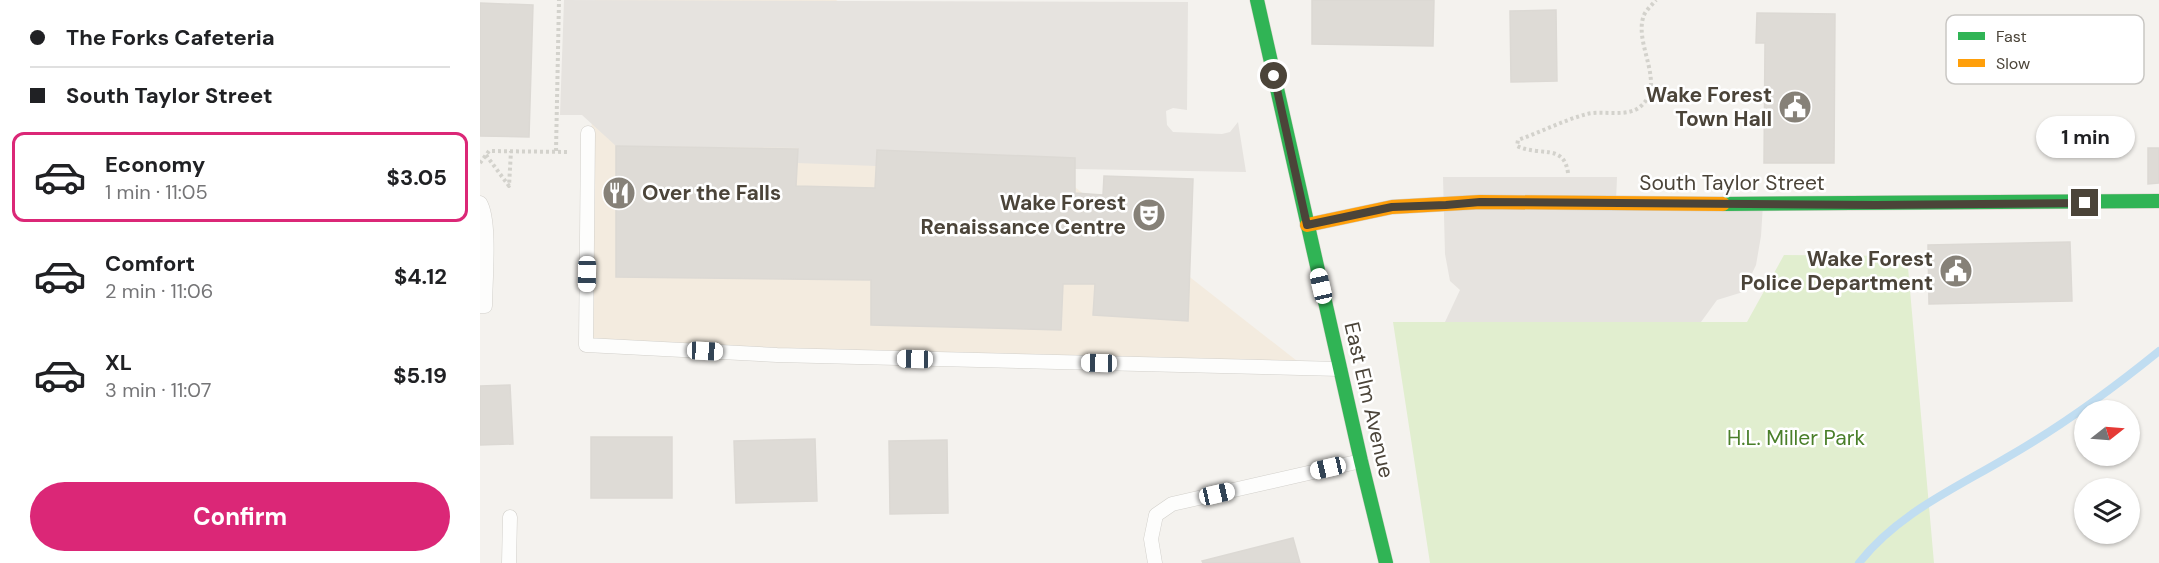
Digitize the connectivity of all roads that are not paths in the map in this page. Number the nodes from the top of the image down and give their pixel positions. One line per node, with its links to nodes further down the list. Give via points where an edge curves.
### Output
1 (1257, 0): 5 (street, East Elm Avenue)
2 (588, 133): 7 (lane, via 586,345 777,356)
3 (2159, 201): 5 (street, South Taylor Street, via 1888,205 1480,202 1392,207)
4 (480, 203): 6 (lane, via 486,239 485,306)
5 (1307, 225): 7 (street, East Elm Avenue)
6 (480, 306)
7 (1340, 369): 8 (street, East Elm Avenue)
8 (1361, 461): 11 (lane, via 1172,504 1156,515 1151,539); 12 (street, East Elm Avenue)
9 (510, 517): 10 (lane)
10 (509, 563)
11 (1155, 563)
12 (1386, 563)

